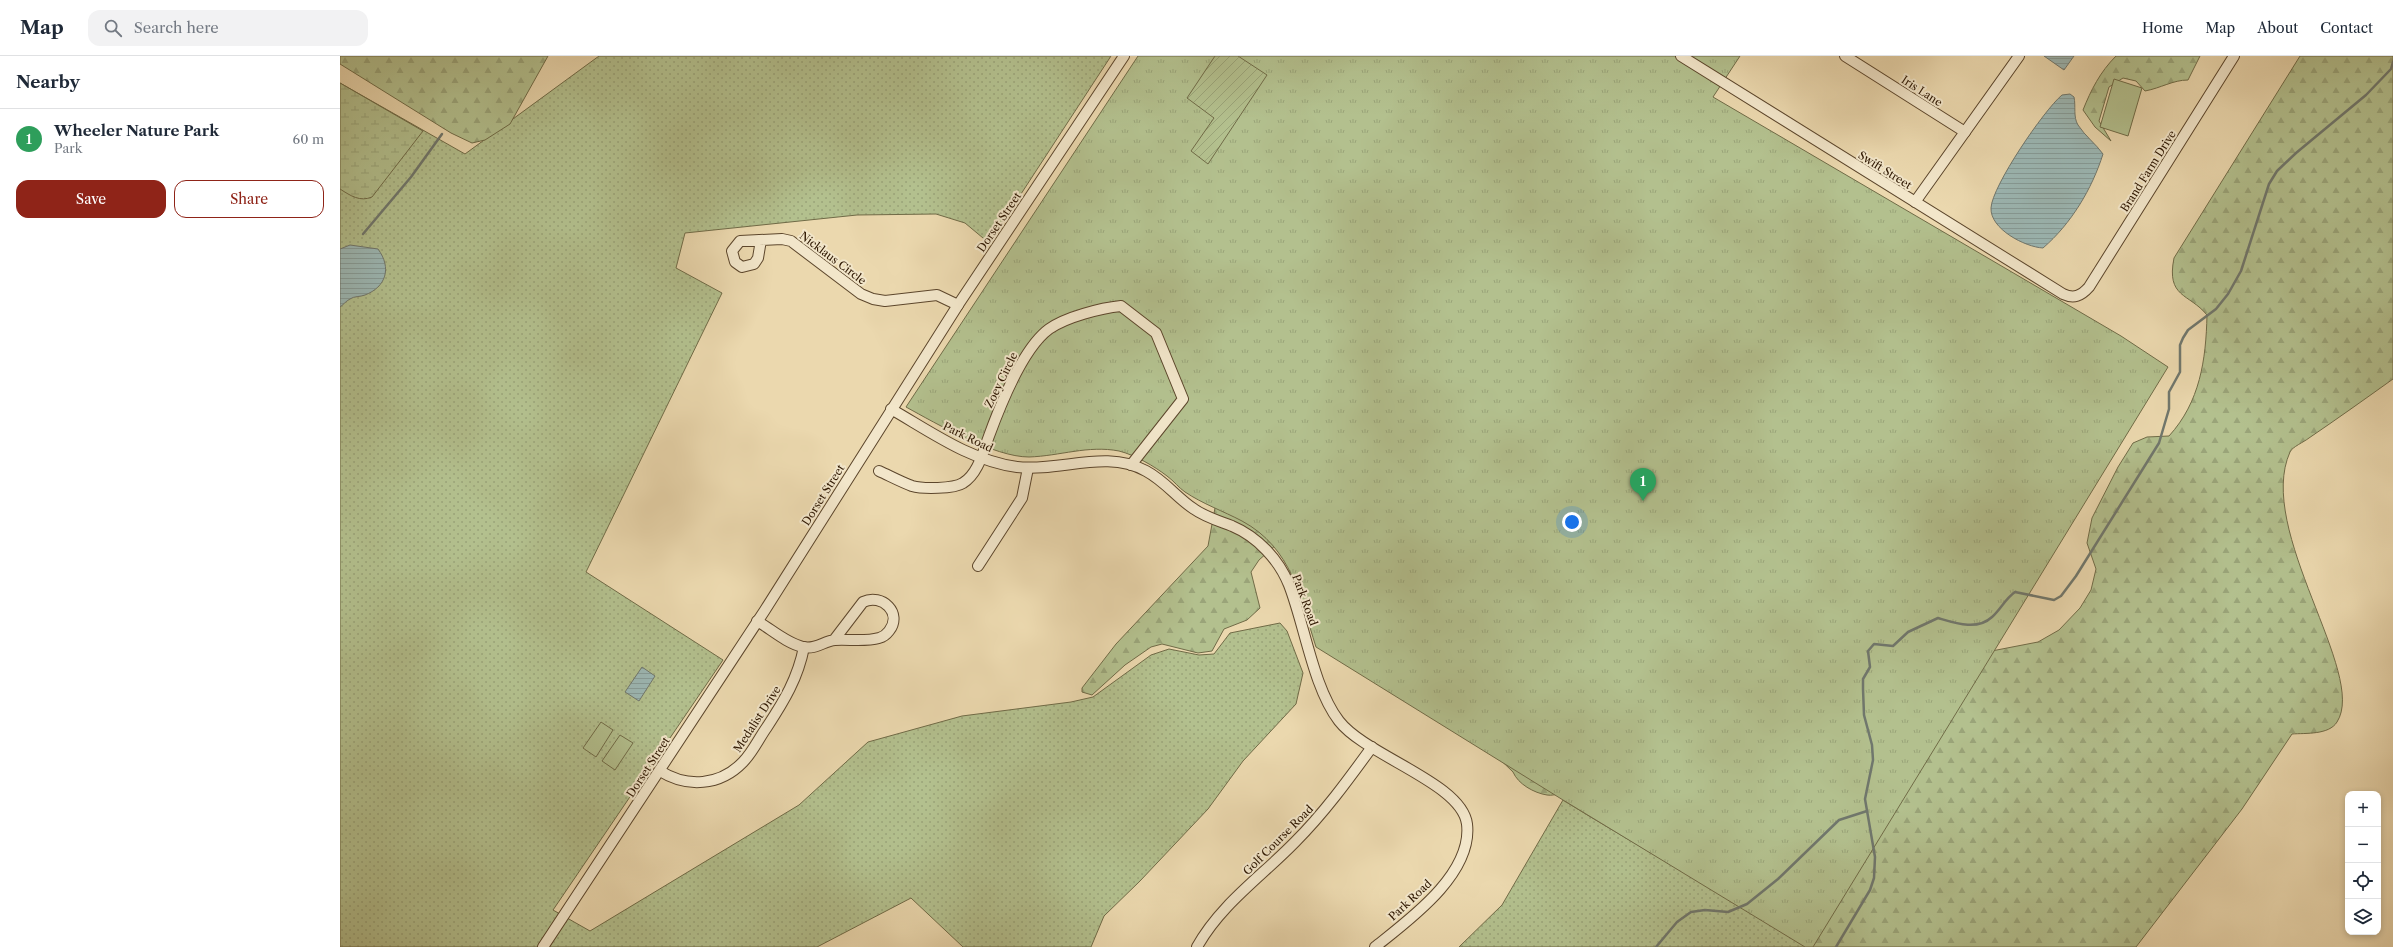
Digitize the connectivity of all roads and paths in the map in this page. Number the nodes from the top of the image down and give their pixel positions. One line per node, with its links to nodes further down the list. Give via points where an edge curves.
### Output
1 (1124, 56): 10 (street, Dorset Street)
2 (1681, 56): 7 (street, Swift Street)
3 (1846, 56): 6 (street, Iris Lane)
4 (2019, 56): 6 (street)
5 (2234, 56): 9 (street, Brand Farm Drive, via 2089,287)
6 (1964, 132): 7 (street)
7 (1915, 202): 9 (street, Swift Street, via 2063,294)
8 (761, 240): 10 (street, Nicklaus Circle, via 782,239 795,243 866,297 885,301 937,295)
9 (2079, 296)
10 (958, 305): 11 (street, Dorset Street)
11 (891, 409): 12 (street, Park Road); 17 (street, Dorset Street)
12 (981, 458): 13 (street, Zoey Circle, via 999,409 1028,353 1049,329 1100,308 1121,306 1156,333 1183,399); 14 (street, Park Road, via 1004,465); 15 (street, via 963,484 944,488 914,486)
13 (1131, 465): 14 (street, Park Road, via 1106,461 1052,468); 20 (street, Park Road, via 1158,478 1194,509 1250,535 1271,555 1288,583 1329,704 1346,728)
14 (1028, 468): 16 (street, via 1022,498)
15 (879, 470)
16 (978, 566)
17 (757, 621): 19 (street, via 792,643); 21 (street, Dorset Street)
18 (834, 640): 18 (street, via 875,639 884,636 892,626 890,608 876,599 863,602); 19 (street, via 819,646)
19 (804, 647): 21 (street, Medalist Drive, via 800,666 788,695 748,756 738,766 718,779 701,782 675,779)
20 (1372, 747): 23 (street, Golf Course Road, via 1317,819 1220,914); 24 (street, Park Road, via 1455,800 1466,817 1467,832 1459,860 1438,891 1419,911)
21 (660, 771): 22 (street, Dorset Street)
22 (543, 947)
23 (1197, 947)
24 (1375, 947)

